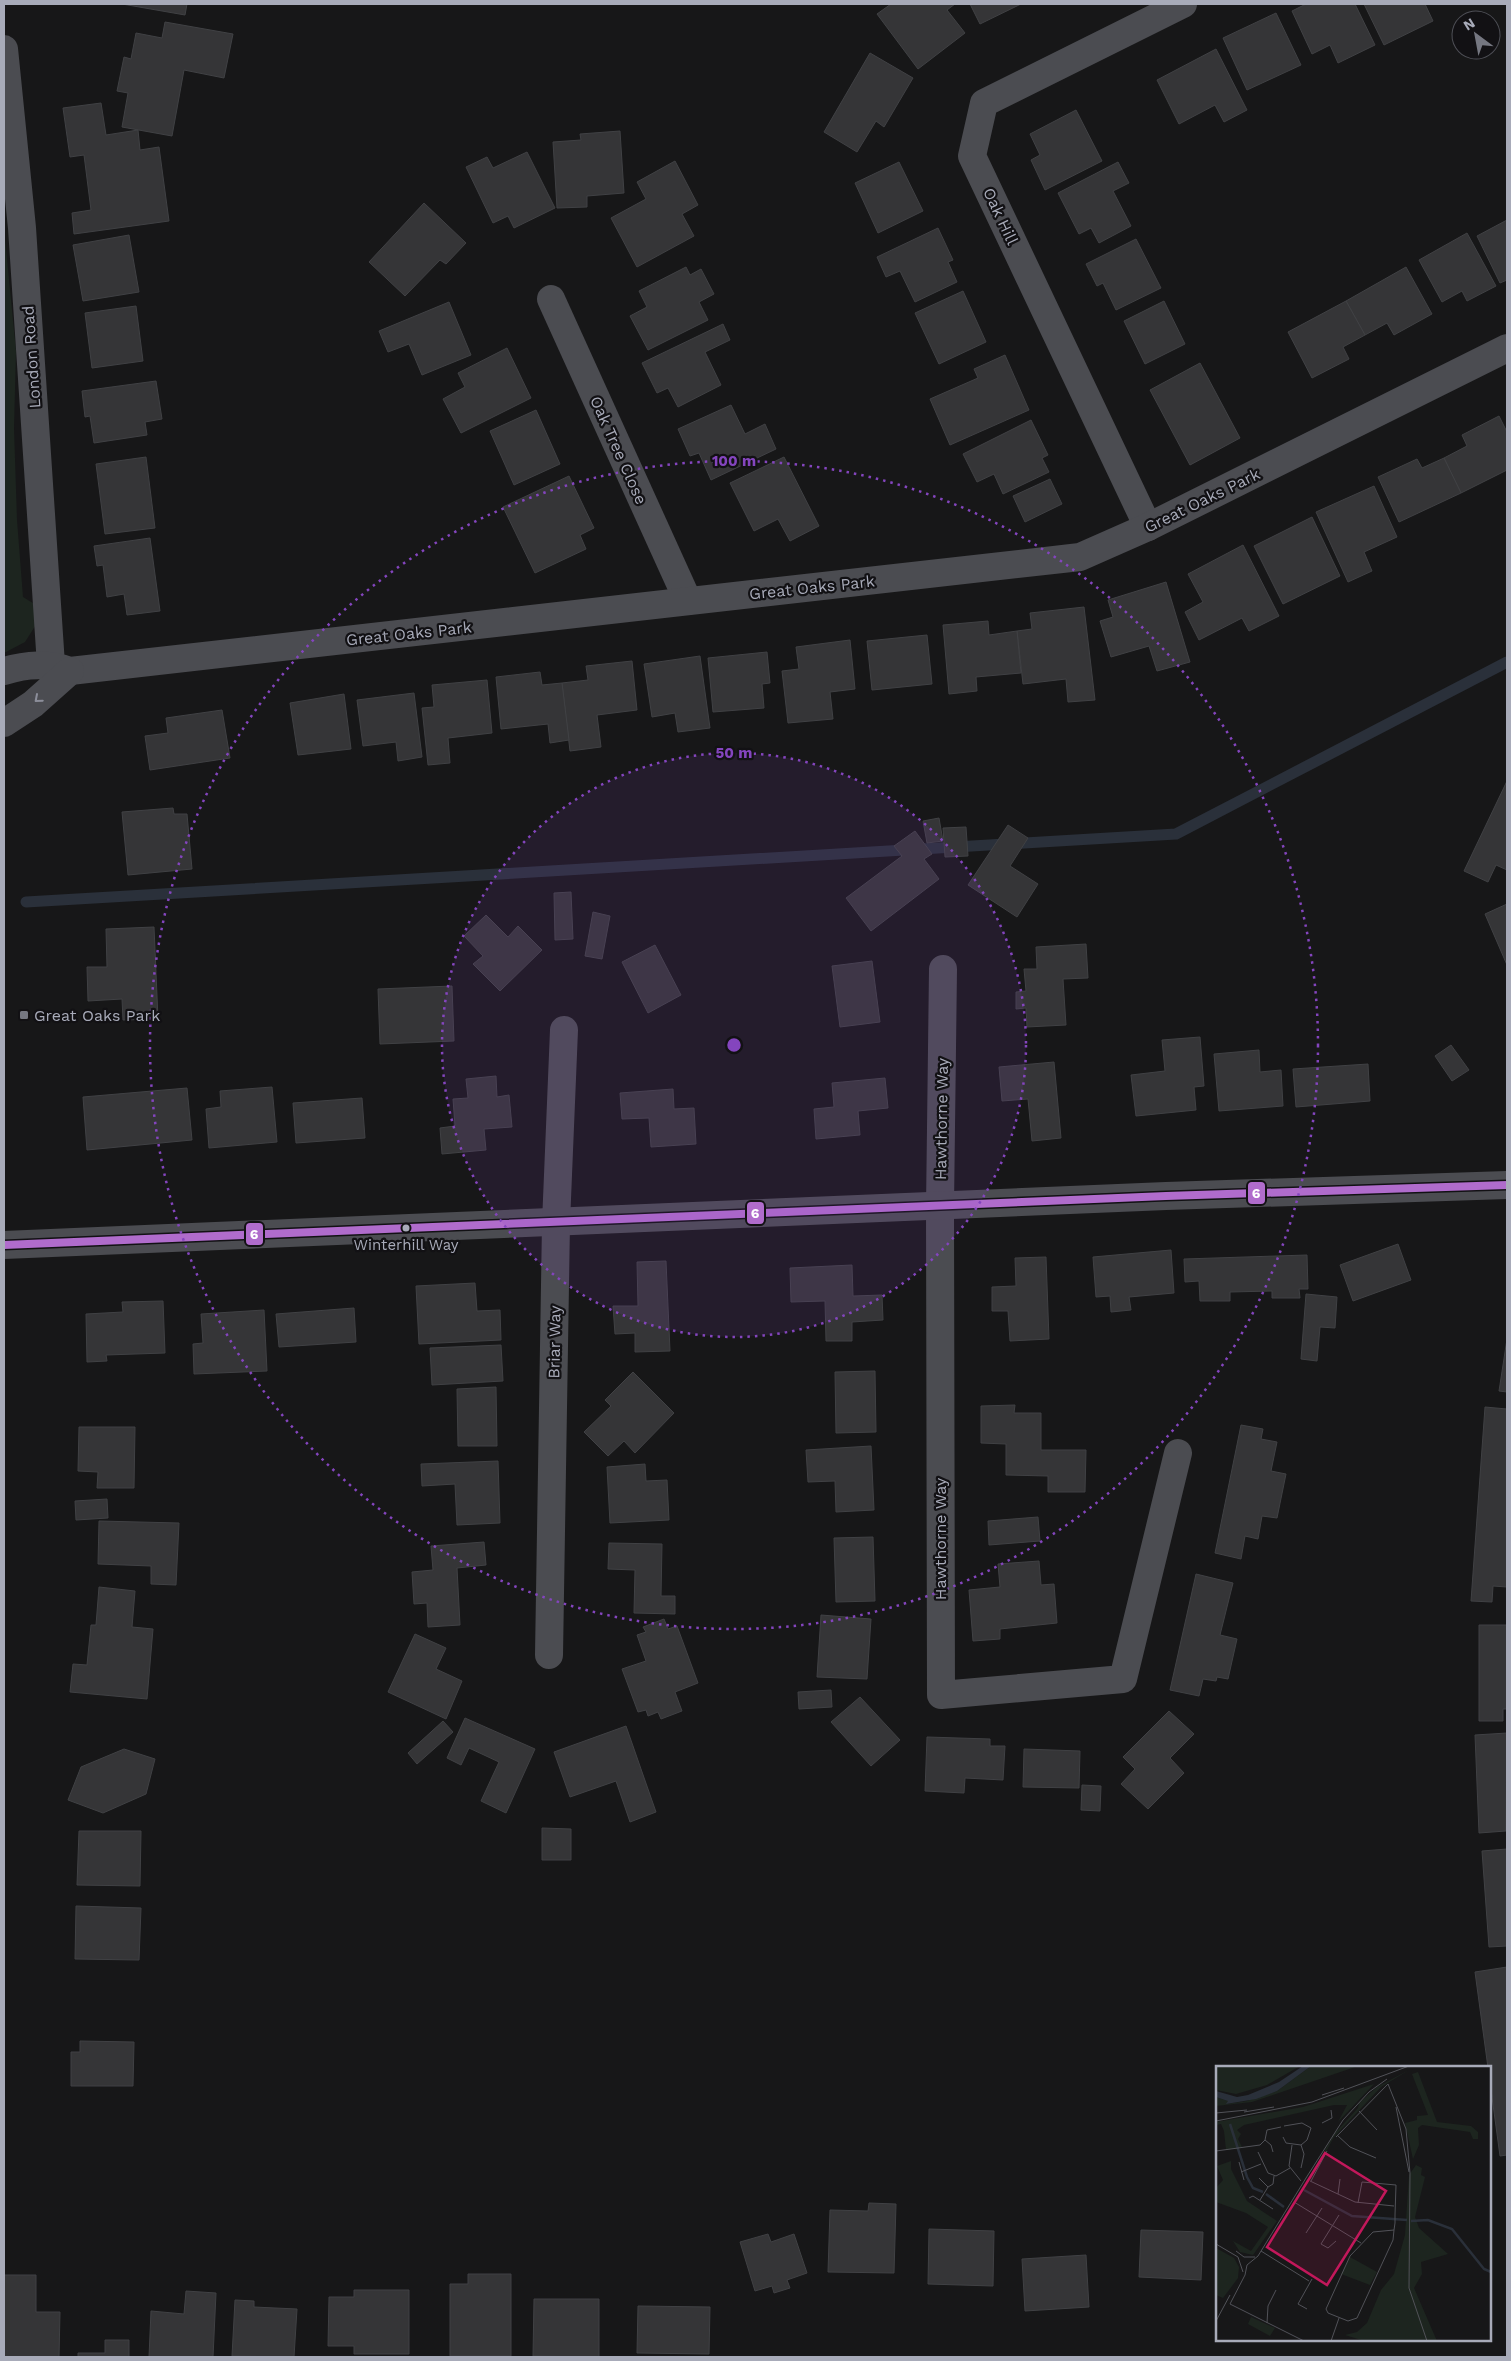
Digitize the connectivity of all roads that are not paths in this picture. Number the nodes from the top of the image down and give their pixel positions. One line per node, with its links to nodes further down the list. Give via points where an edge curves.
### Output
1 (1183, 4): 5 (street, Oak Hill, via 984,103 972,156)
2 (4, 49): 7 (street, London Road)
3 (551, 299): 6 (street, Oak Tree Close)
4 (1507, 348): 5 (street, Great Oaks Park)
5 (1148, 527): 6 (street, Great Oaks Park, via 1080,557)
6 (688, 601): 7 (street, Great Oaks Park)
7 (61, 668): 8 (street, Great Oaks Park); 9 (street, one-way to 9, via 33,704)
8 (4, 671)
9 (4, 723)
10 (943, 969): 13 (street, Hawthorne Way)
11 (564, 1030): 14 (street, Briar Way)
12 (1507, 1185): 13 (street)
13 (940, 1207): 14 (street); 16 (street, Hawthorne Way, via 941,1694 1122,1679)
14 (556, 1223): 15 (street); 17 (street, Briar Way)
15 (4, 1246)
16 (1178, 1453)
17 (548, 1655)

